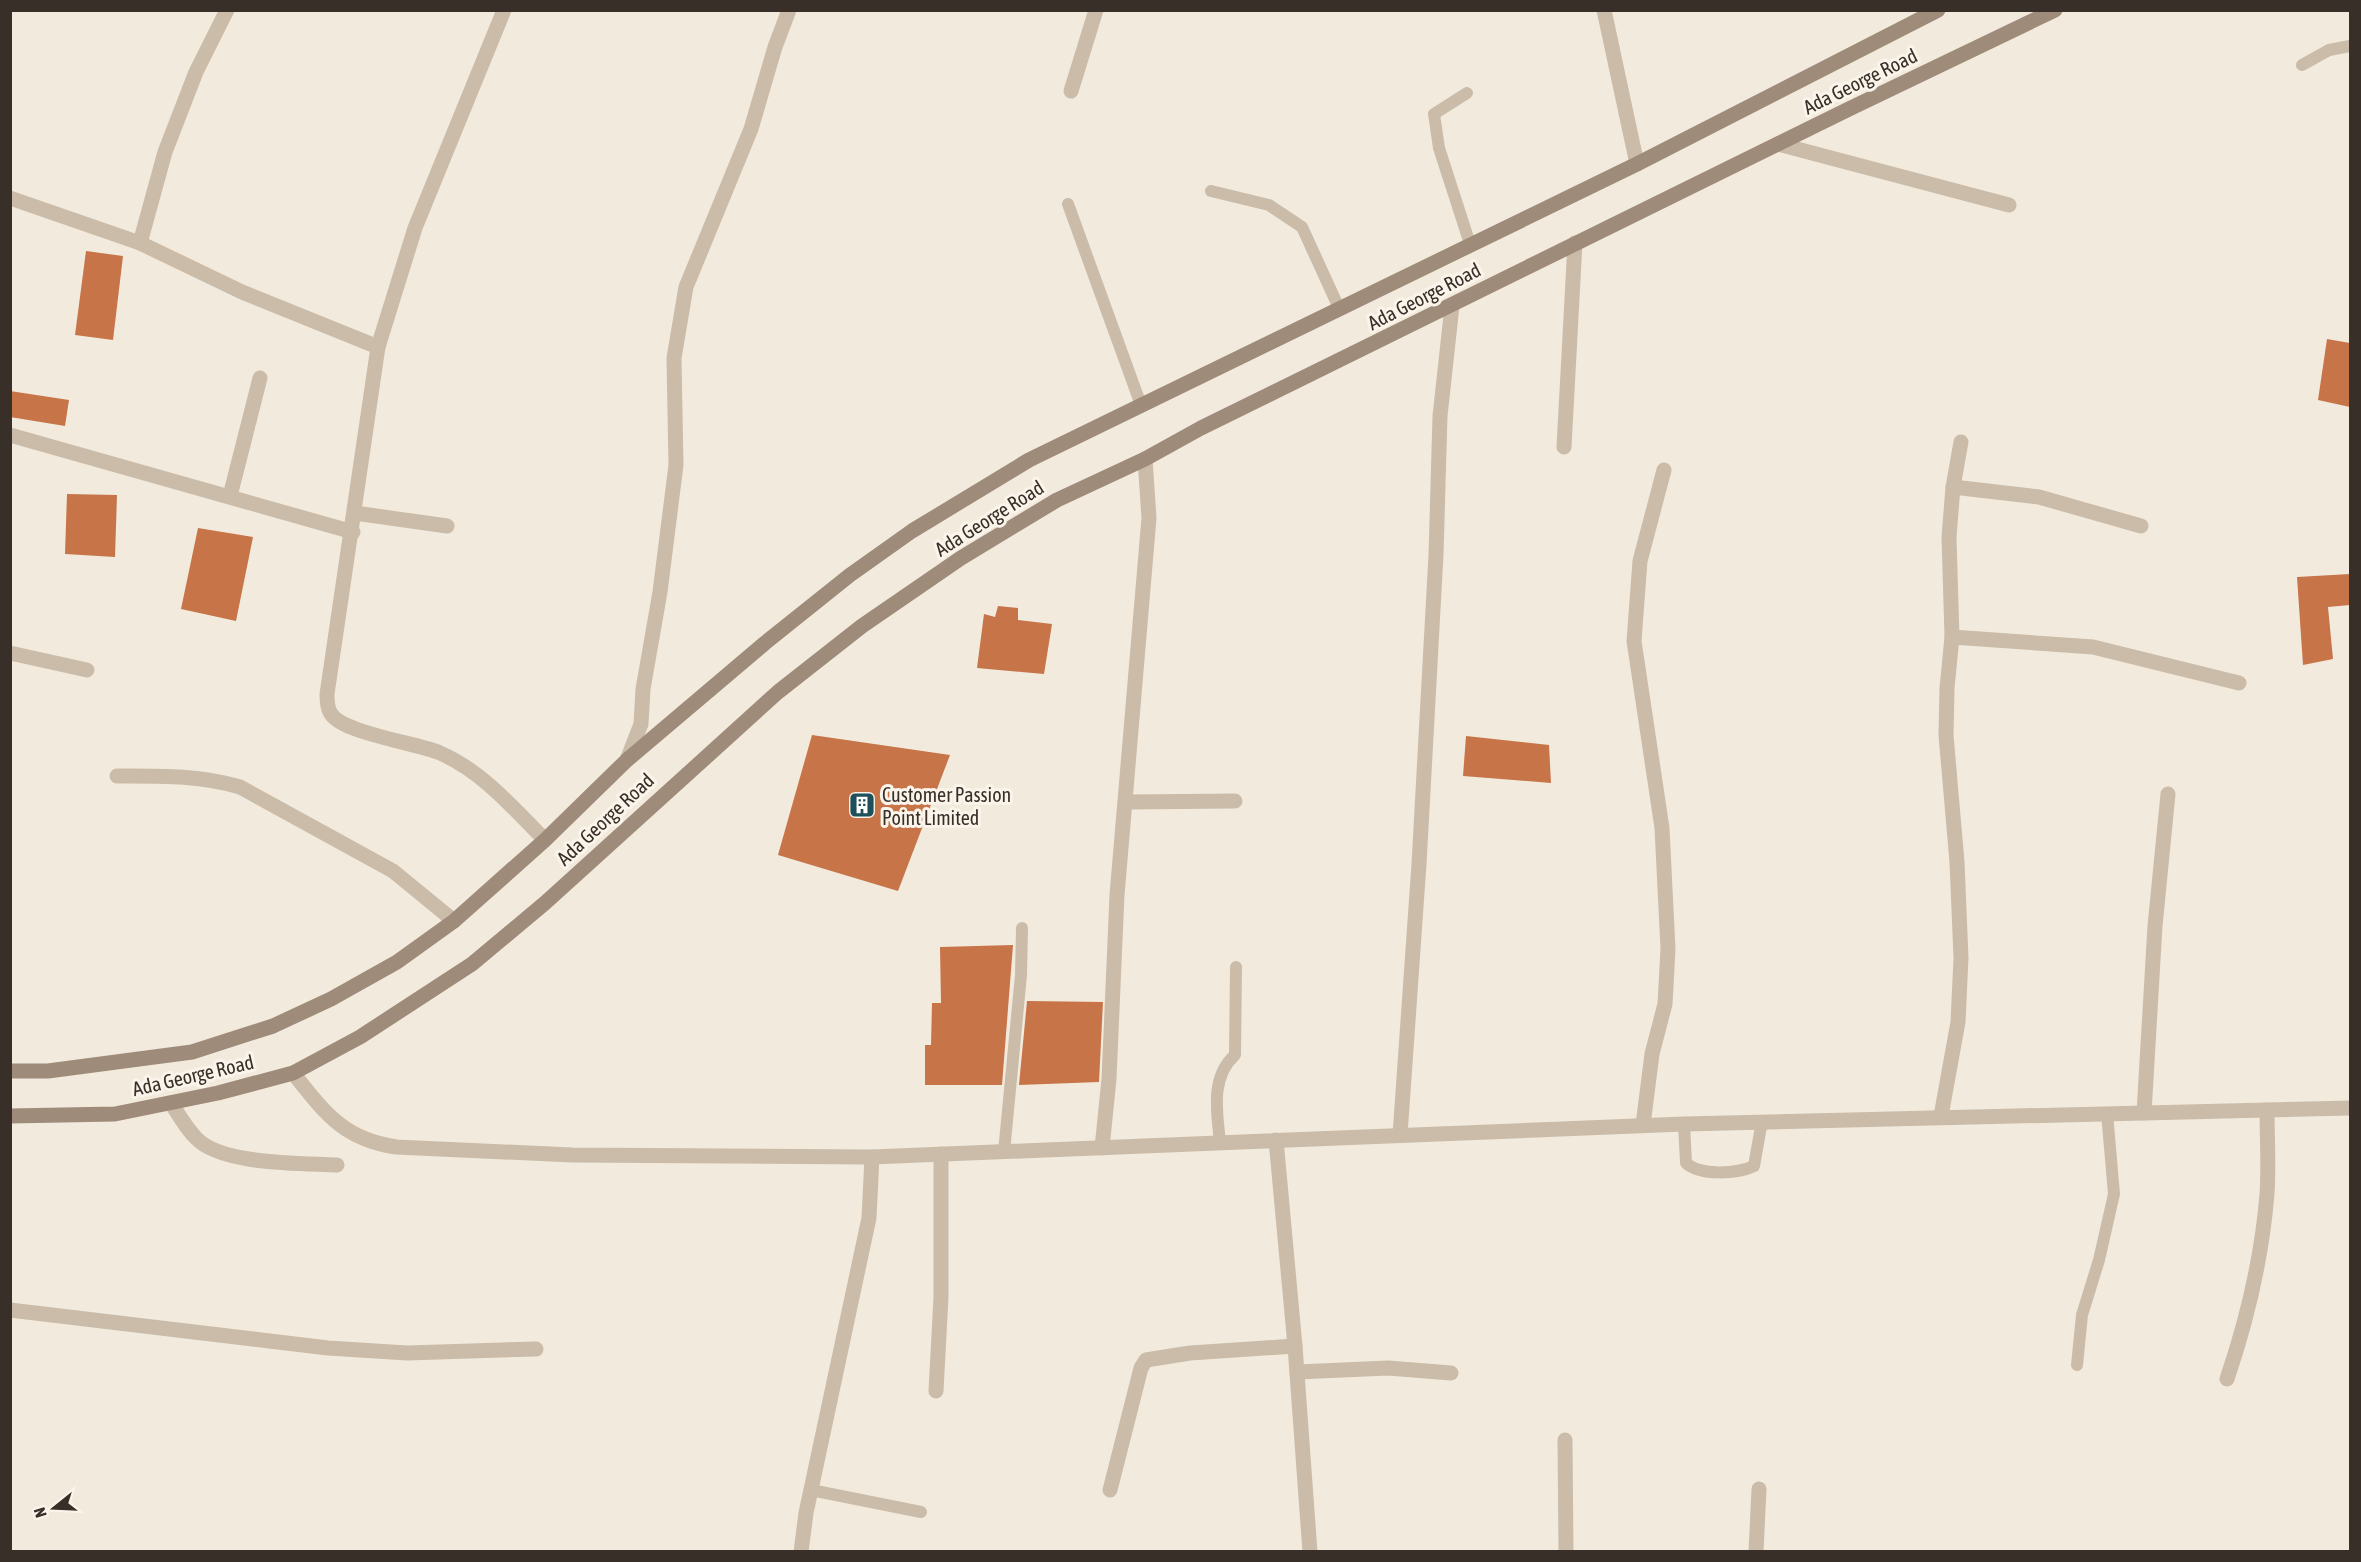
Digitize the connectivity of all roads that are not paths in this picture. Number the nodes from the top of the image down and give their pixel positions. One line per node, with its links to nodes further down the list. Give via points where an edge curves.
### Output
1 (227, 10): 18 (street, via 195,72 165,152)
2 (504, 10): 23 (street, via 415,228)
3 (789, 10): 41 (street, via 751,129 686,287 674,358 676,465 641,724)
4 (1096, 10): 10 (street)
5 (1604, 10): 13 (street)
6 (1938, 10): 13 (main road, Ada George Road)
7 (2055, 10): 12 (main road, Ada George Road)
8 (2350, 46): 9 (lane, via 2329,50)
9 (2302, 65)
10 (1071, 91)
11 (1467, 93): 20 (lane, via 1434,114 1439,148)
12 (1778, 144): 17 (street); 19 (main road, Ada George Road)
13 (1637, 164): 20 (main road, Ada George Road)
14 (1211, 191): 22 (lane, via 1269,205 1302,227)
15 (10, 198): 18 (street)
16 (1068, 204): 25 (lane)
17 (2009, 205)
18 (140, 243): 23 (street, via 242,292)
19 (1575, 243): 21 (main road, Ada George Road); 28 (street)
20 (1470, 244): 22 (main road, Ada George Road)
21 (1452, 306): 29 (main road, Ada George Road); 62 (street, via 1440,416 1419,864)
22 (1339, 308): 25 (main road, Ada George Road)
23 (378, 347): 33 (street)
24 (260, 378): 32 (street)
25 (1141, 405): 41 (main road, Ada George Road, via 1029,460 912,531 850,575)
26 (10, 435): 32 (street)
27 (1961, 442): 31 (street)
28 (1564, 447)
29 (1145, 459): 45 (street, via 1149,518); 51 (main road, Ada George Road, via 1057,500 961,558 862,626 777,692 545,903 472,964 360,1037)
30 (1664, 470): 61 (street, via 1640,561 1634,641 1662,828 1668,949 1665,1004 1652,1054)
31 (1953, 487): 35 (street, via 2039,497); 37 (street, via 1949,537)
32 (230, 496): 36 (street)
33 (355, 513): 34 (street); 36 (street)
34 (447, 526)
35 (2140, 526)
36 (353, 532): 46 (street, via 327,694 330,713 360,731 440,753 467,768 494,788)
37 (1952, 637): 40 (street, via 2093,647); 58 (street, via 1946,735 1958,862 1961,958 1958,1022)
38 (10, 653): 39 (street)
39 (87, 670)
40 (2239, 683)
41 (627, 759): 46 (main road, Ada George Road)
42 (117, 776): 47 (street, via 180,776 240,787 393,871)
43 (2168, 794): 56 (street, via 2155,926)
44 (1235, 801): 45 (street)
45 (1126, 802): 65 (street)
46 (545, 840): 47 (main road, Ada George Road)
47 (454, 921): 50 (main road, Ada George Road, via 397,962 331,999 236,1040 118,1064)
48 (1022, 928): 66 (lane)
49 (1236, 967): 64 (lane, via 1235,1055 1225,1064 1216,1097)
50 (10, 1071)
51 (293, 1073): 52 (main road, Ada George Road); 68 (street, via 328,1115 347,1131 370,1143 396,1147 572,1155)
52 (171, 1103): 57 (main road, Ada George Road, via 115,1114); 69 (street, via 196,1139 209,1148 273,1161)
53 (2350, 1108): 54 (street)
54 (2267, 1110): 56 (street); 76 (street, via 2267,1193 2261,1238 2245,1318)
55 (2107, 1113): 56 (street); 58 (street); 73 (lane, via 2114,1194 2082,1315)
56 (2144, 1113)
57 (10, 1116)
58 (1941, 1116): 59 (street)
59 (1762, 1121): 60 (street); 60 (lane, via 1754,1166 1743,1172 1693,1170 1686,1163)
60 (1684, 1124): 61 (street)
61 (1643, 1125): 62 (street)
62 (1400, 1135): 63 (street)
63 (1276, 1140): 64 (street); 71 (street)
64 (1220, 1143): 65 (street)
65 (1102, 1148): 66 (street)
66 (1004, 1152): 67 (street)
67 (940, 1154): 68 (street); 77 (street, via 941,1297)
68 (872, 1157): 80 (street, via 869,1218)
69 (337, 1165)
70 (10, 1310): 72 (street, via 328,1348 407,1353)
71 (1295, 1346): 74 (street); 81 (street, via 1146,1360)
72 (536, 1349)
73 (2077, 1365)
74 (1297, 1372): 75 (street, via 1388,1368); 84 (street)
75 (1451, 1373)
76 (2227, 1379)
77 (936, 1391)
78 (1565, 1440): 85 (street)
79 (1759, 1489): 86 (street)
80 (811, 1490): 82 (lane); 83 (street)
81 (1110, 1490)
82 (921, 1512)
83 (801, 1551)
84 (1310, 1551)
85 (1566, 1551)
86 (1756, 1551)

